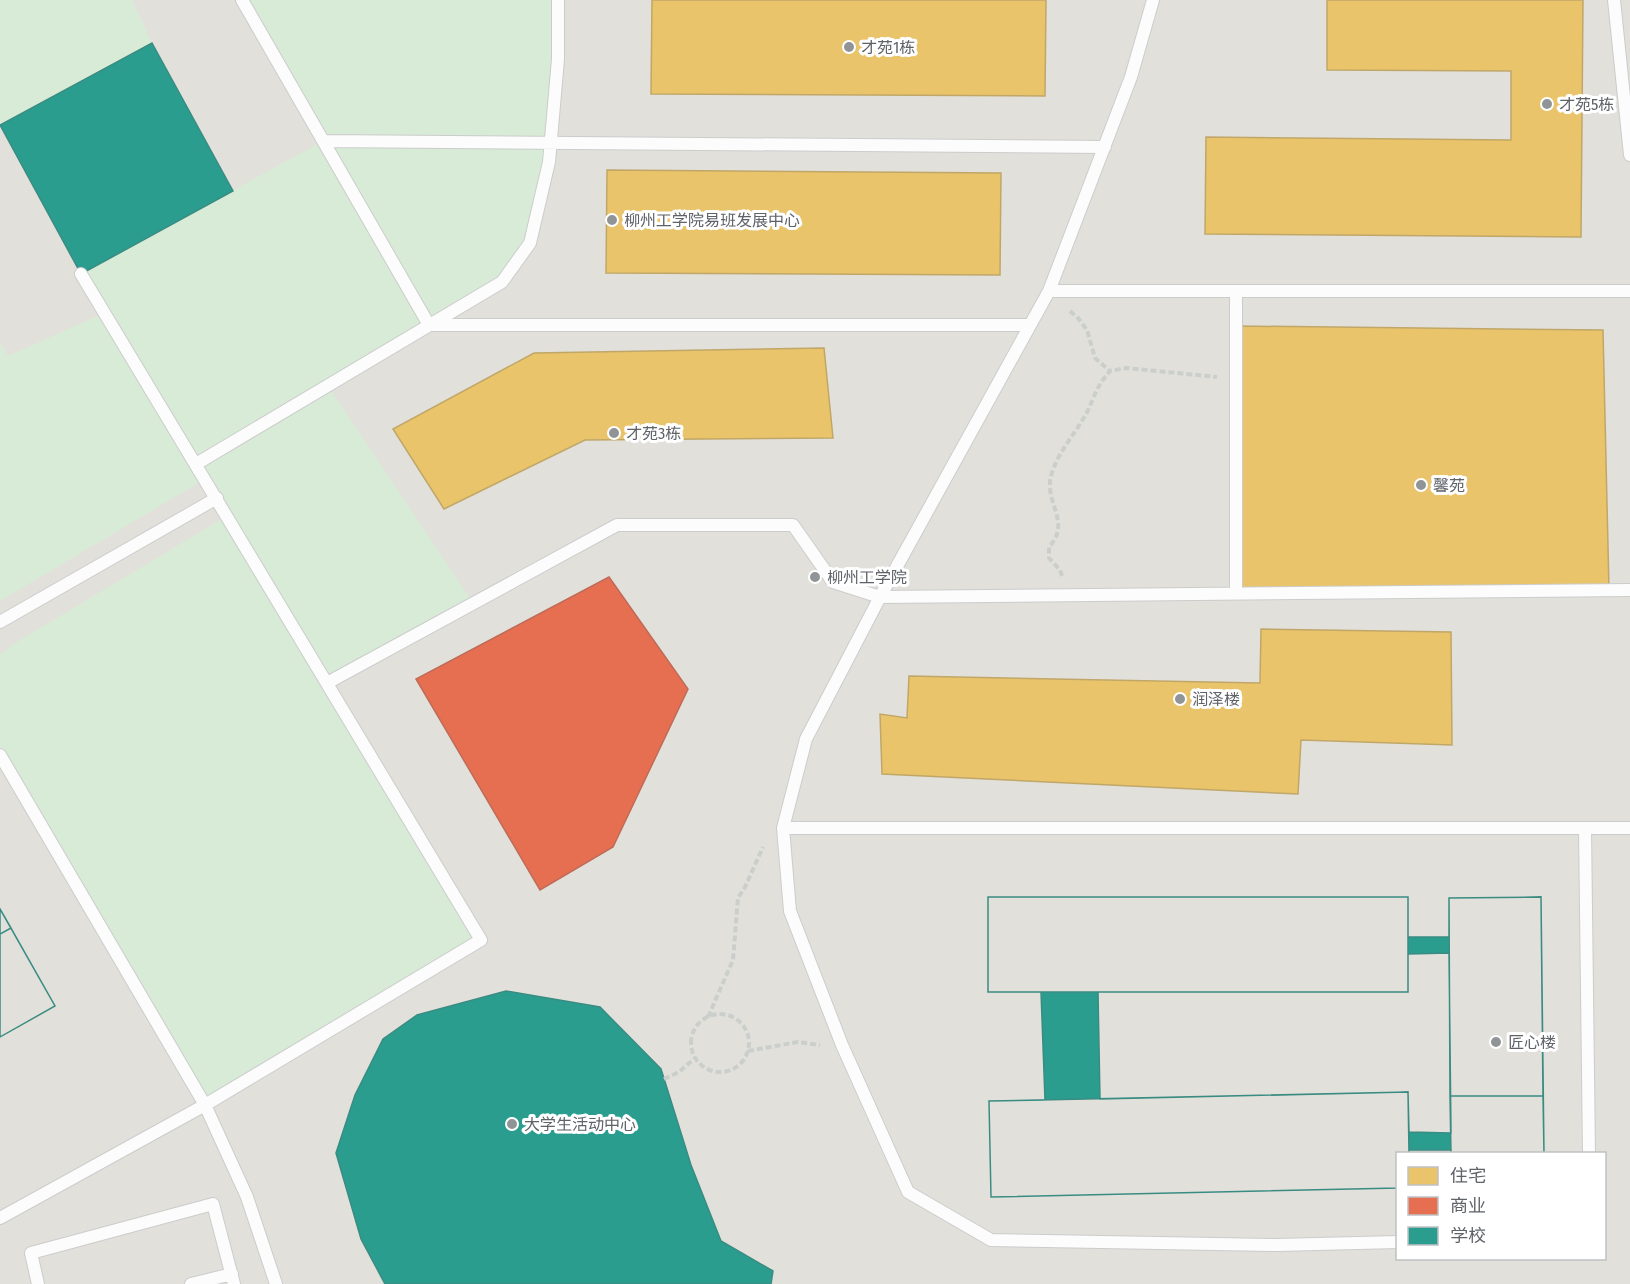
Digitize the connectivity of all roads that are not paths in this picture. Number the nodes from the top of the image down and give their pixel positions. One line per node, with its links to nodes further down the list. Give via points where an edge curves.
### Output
1 (242, 0): 5 (lane)
2 (558, 0): 6 (lane, via 558,59)
3 (1153, 0): 7 (lane)
4 (1614, 0): 8 (lane)
5 (323, 141): 6 (lane); 13 (lane)
6 (550, 143): 7 (lane); 13 (lane, via 530,243 502,282)
7 (1105, 147): 10 (lane)
8 (1630, 155)
9 (81, 274): 15 (lane)
10 (1049, 291): 11 (lane); 14 (lane)
11 (1236, 291): 12 (lane); 18 (lane)
12 (1630, 291)
13 (429, 325): 14 (lane); 15 (lane)
14 (1030, 325): 19 (lane)
15 (196, 464): 16 (lane)
16 (216, 498): 20 (lane); 21 (lane)
17 (1630, 590): 18 (lane)
18 (1236, 593): 19 (lane)
19 (880, 597): 21 (lane, via 833,582 793,525 617,525); 23 (lane, via 806,739)
20 (0, 622)
21 (327, 683): 26 (lane, via 481,940)
22 (0, 755): 26 (lane)
23 (783, 828): 24 (lane); 29 (lane, via 790,911 842,1045 908,1192 991,1240 1277,1245)
24 (1585, 828): 25 (lane); 27 (lane)
25 (1630, 828)
26 (205, 1105): 28 (lane); 33 (lane, via 247,1197)
27 (1589, 1152)
28 (0, 1218)
29 (1396, 1242)
30 (233, 1279): 31 (lane, via 213,1204 31,1253); 32 (lane)
31 (38, 1284)
32 (191, 1284)
33 (276, 1284)

